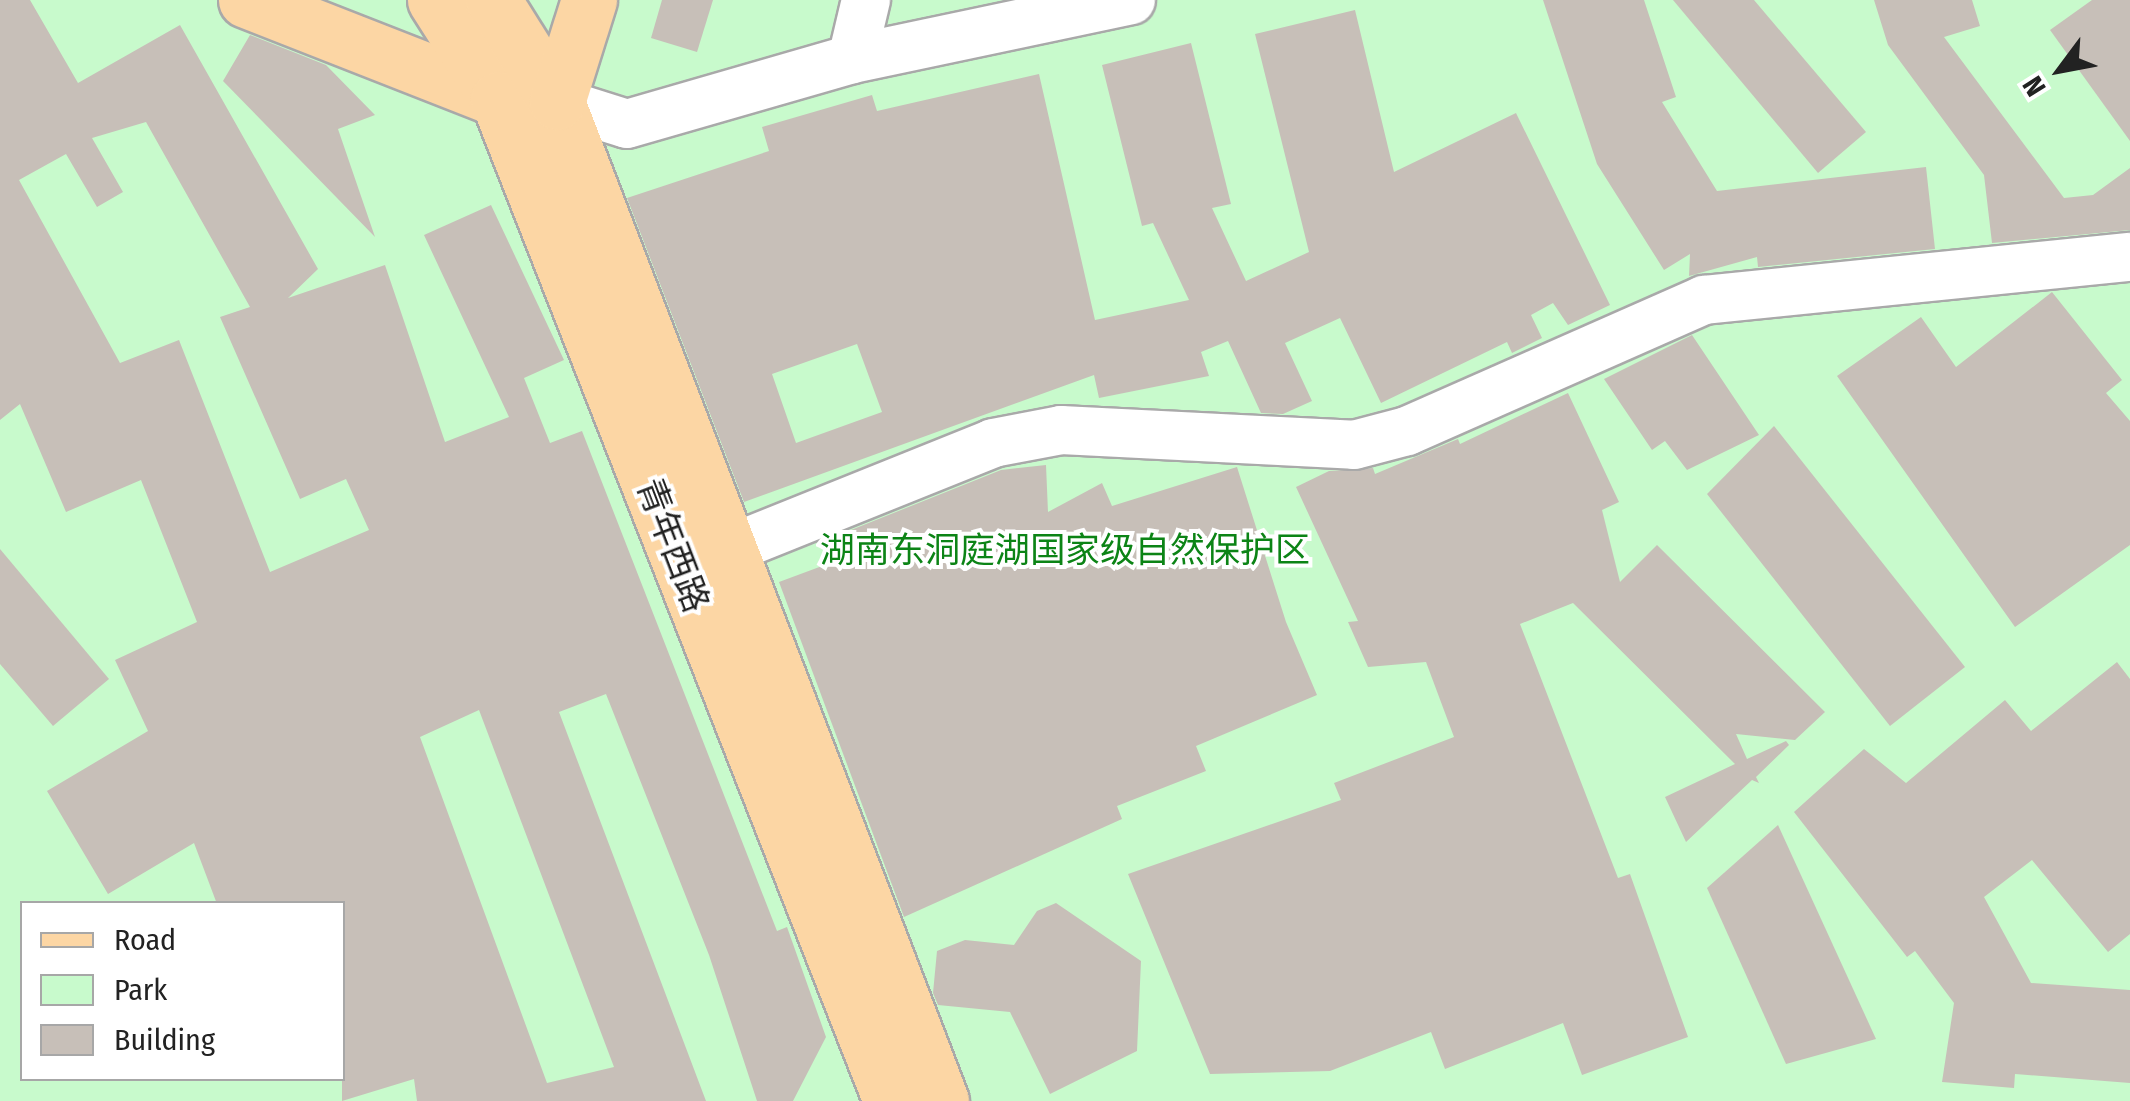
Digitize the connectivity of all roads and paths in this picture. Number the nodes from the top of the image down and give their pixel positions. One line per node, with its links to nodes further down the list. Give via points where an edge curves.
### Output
1 (246, 0): 8 (main road)
2 (435, 0): 8 (main road, 青年西路)
3 (493, 0): 9 (main road, 青年西路)
4 (589, 0): 9 (main road)
5 (866, 0): 7 (street)
6 (1131, 0): 7 (street)
7 (852, 59): 9 (street, via 627,124)
8 (498, 98): 12 (main road, 青年西路)
9 (556, 102): 11 (main road, 青年西路)
10 (2130, 257): 11 (street, via 1704,300 1408,431 1354,444 1061,430 993,444)
11 (725, 551): 13 (main road, 青年西路)
12 (891, 1101)
13 (941, 1101)

